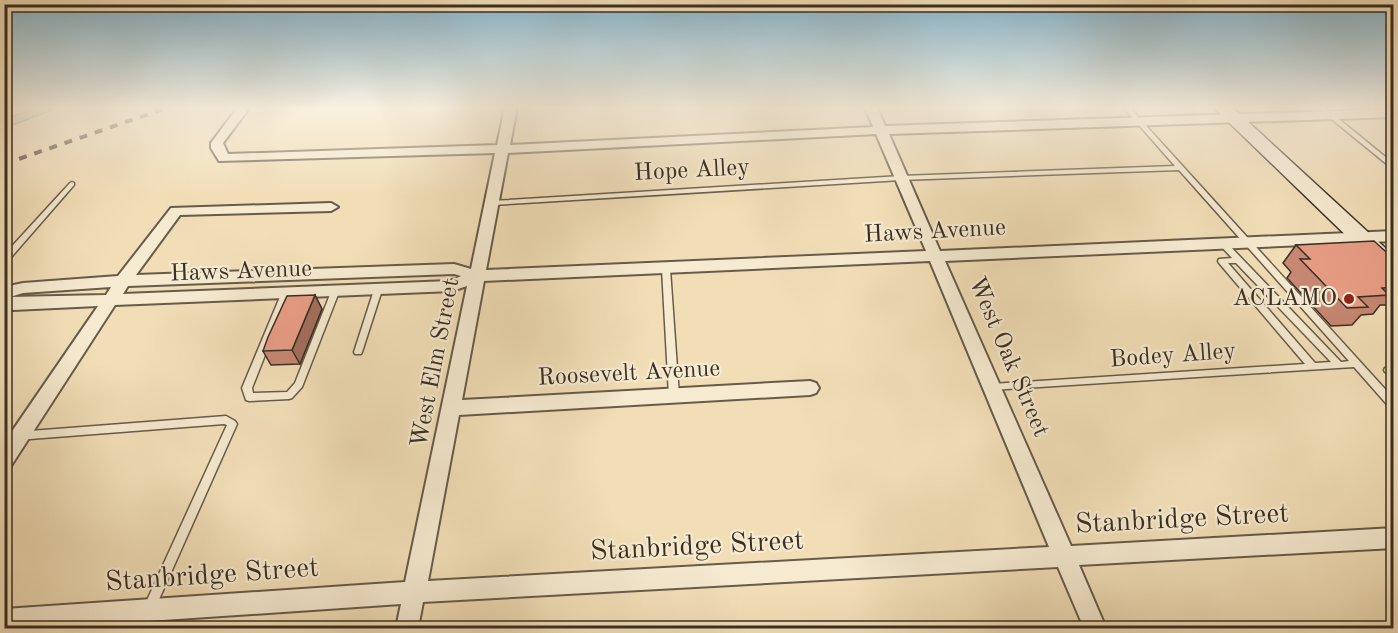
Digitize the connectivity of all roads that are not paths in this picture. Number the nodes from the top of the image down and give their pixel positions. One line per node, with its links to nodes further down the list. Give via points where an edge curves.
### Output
1 (222, 137): 8 (street, via 217,148 224,158)
2 (505, 137): 8 (street, West Elm Street)
3 (751, 137): 8 (street)
4 (884, 137): 13 (street, West Oak Street)
5 (1152, 137): 11 (lane)
6 (1254, 137): 18 (street)
7 (1356, 137): 10 (lane)
8 (503, 149): 15 (street, West Elm Street)
9 (1394, 155): 10 (lane)
10 (1379, 156): 12 (lane)
11 (1181, 168): 13 (lane, Hope Alley); 20 (lane)
12 (1394, 168)
13 (901, 178): 15 (lane, Hope Alley); 21 (street, West Oak Street)
14 (72, 184): 22 (lane)
15 (492, 203): 27 (street, West Elm Street)
16 (332, 207): 28 (street, via 176,211)
17 (1394, 236): 18 (street, Haws Avenue)
18 (1360, 238): 20 (street, Haws Avenue); 25 (street)
19 (1223, 244): 20 (street, Haws Avenue); 21 (street, Haws Avenue); 23 (lane)
20 (1248, 244): 37 (lane)
21 (934, 256): 24 (street, Haws Avenue); 40 (street, West Oak Street)
22 (4, 260)
23 (1238, 260): 38 (lane); 39 (lane, via 1222,261)
24 (666, 269): 27 (street, Haws Avenue); 42 (lane)
25 (1394, 269)
26 (315, 274): 27 (street, Haws Avenue, via 454,268); 28 (street, Haws Avenue); 32 (street)
27 (478, 276): 29 (street, Haws Avenue, via 452,286); 44 (street, West Elm Street)
28 (123, 281): 31 (street, Haws Avenue, via 23,288); 35 (street)
29 (378, 290): 30 (street, Haws Avenue); 36 (lane)
30 (334, 292): 32 (street, Haws Avenue); 33 (lane, via 299,385 289,395 249,397 247,388)
31 (4, 293)
32 (306, 293): 33 (street, Haws Avenue)
33 (285, 294): 35 (street, Haws Avenue)
34 (4, 300): 35 (street, Haws Avenue, via 13,304)
35 (110, 301): 45 (street)
36 (358, 352)
37 (1356, 364): 38 (lane, Bodey Alley); 43 (lane)
38 (1339, 365): 39 (lane, Bodey Alley)
39 (1312, 366): 40 (lane, Bodey Alley)
40 (992, 387): 48 (street, West Oak Street)
41 (810, 388): 42 (street, Roosevelt Avenue)
42 (674, 396): 44 (street, Roosevelt Avenue)
43 (1394, 406)
44 (451, 408): 49 (street, West Elm Street)
45 (13, 436): 46 (street); 50 (lane, via 226,420 232,424)
46 (4, 460)
47 (1394, 538): 48 (street, Stanbridge Street)
48 (1063, 556): 49 (street, Stanbridge Street); 53 (street, West Oak Street)
49 (414, 592): 50 (street, Stanbridge Street); 52 (street, West Elm Street)
50 (149, 610): 51 (street, Stanbridge Street)
51 (4, 620)
52 (407, 628)
53 (1095, 628)

